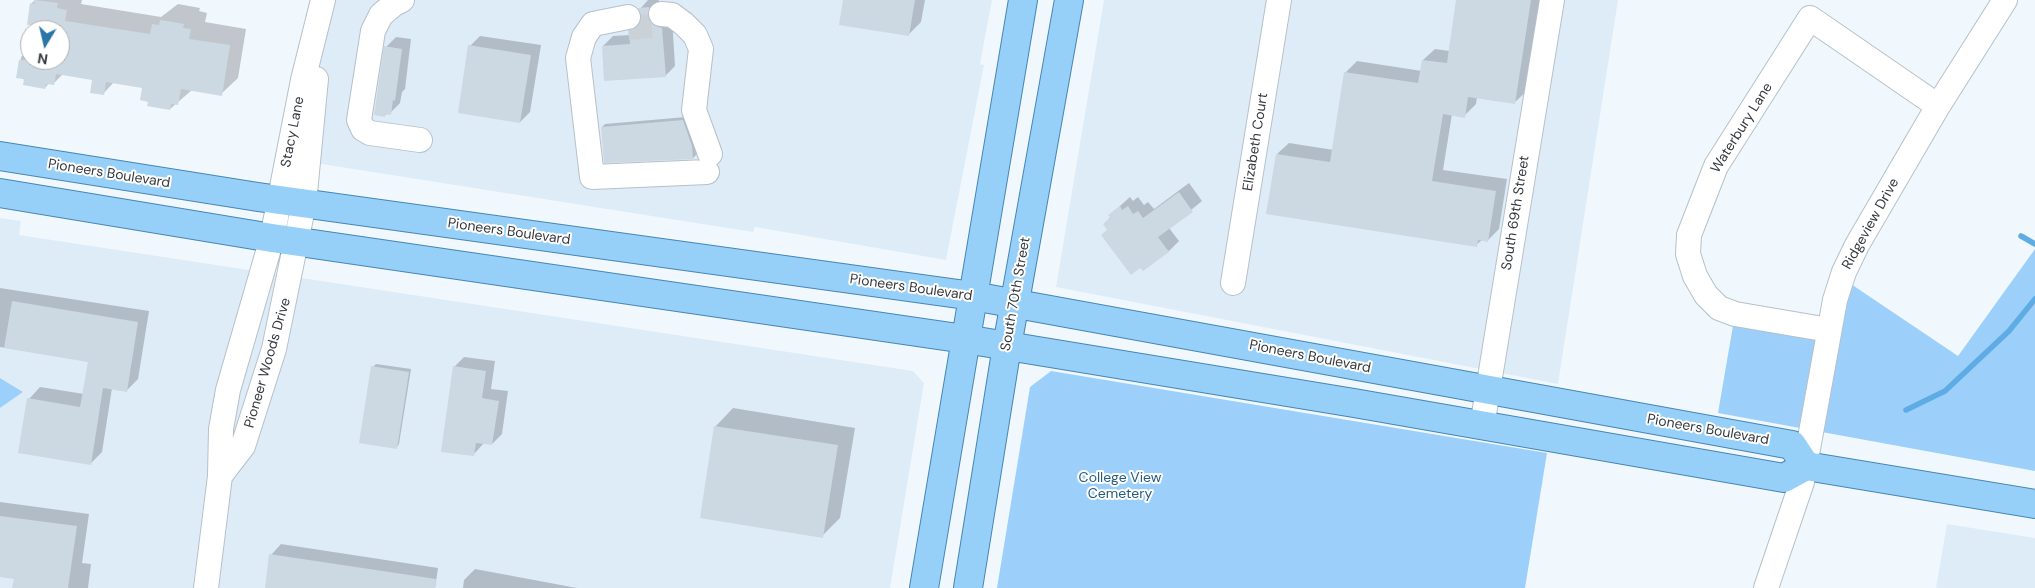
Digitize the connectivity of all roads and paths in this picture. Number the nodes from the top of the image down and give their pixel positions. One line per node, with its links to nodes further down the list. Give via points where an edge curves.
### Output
1 (323, 0): 14 (street, Stacy Lane, via 317,27 316,90)
2 (402, 0): 11 (street, via 382,15 373,31 359,120 363,129 370,133)
3 (1023, 0): 18 (main road)
4 (1070, 0): 19 (main road, South 70th Street)
5 (1279, 0): 17 (street, Elizabeth Court)
6 (1552, 0): 23 (street, South 69th Street)
7 (2005, 0): 10 (street, Ridgeview Drive)
8 (669, 21): 9 (street, via 695,35 701,49 694,110 708,163 592,177 578,58 584,37)
9 (628, 23)
10 (1938, 106): 20 (street, Ridgeview Drive, via 1852,254 1835,300); 20 (street, Waterbury Lane, via 1810,18 1716,166 1690,235 1688,254 1706,295 1719,308 1735,314)
11 (420, 140)
12 (0, 156): 14 (main road, Pioneers Boulevard)
13 (0, 193): 15 (main road)
14 (292, 201): 15 (street, Stacy Lane); 16 (street, Stacy Lane); 18 (main road, Pioneers Boulevard)
15 (272, 238): 16 (main road); 26 (street, Pioneer Woods Drive, via 228,390 221,429)
16 (298, 242): 21 (main road); 26 (street, Pioneer Woods Drive, via 274,349 251,425 243,446)
17 (1233, 283)
18 (973, 296): 19 (main road, Pioneers Boulevard); 21 (main road)
19 (1014, 304): 22 (main road, South 70th Street); 23 (main road, Pioneers Boulevard)
20 (1829, 330): 25 (street, Ridgeview Drive)
21 (966, 339): 22 (main road); 29 (main road)
22 (1007, 346): 24 (main road); 30 (main road, South 70th Street)
23 (1488, 391): 24 (street, South 69th Street); 25 (main road, Pioneers Boulevard, via 1792,445)
24 (1482, 426): 25 (main road, via 1784,478)
25 (1806, 466): 27 (main road); 31 (street, Ridgeview Drive)
26 (220, 476): 28 (street, Pioneer Woods Drive)
27 (2035, 504)
28 (206, 588)
29 (924, 588)
30 (968, 588)
31 (1766, 588)

